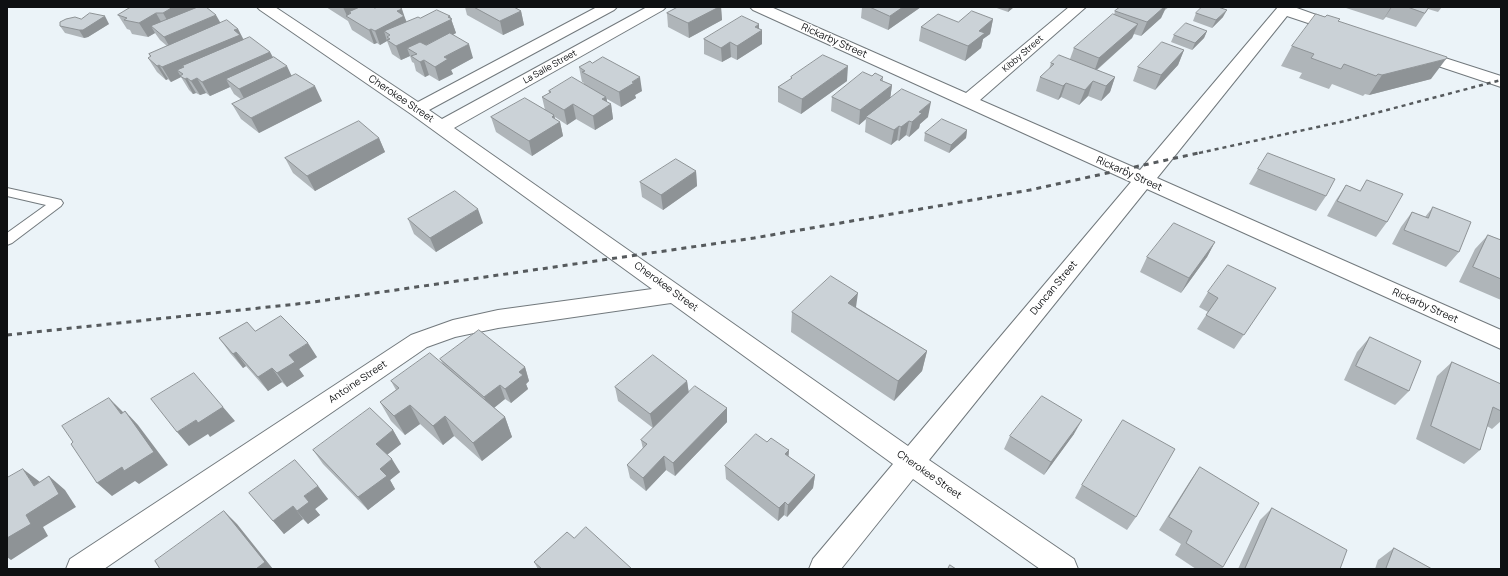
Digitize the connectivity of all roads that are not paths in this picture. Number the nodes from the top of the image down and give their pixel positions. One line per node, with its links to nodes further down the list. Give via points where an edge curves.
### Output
1 (265, 7): 11 (street, Cherokee Street)
2 (609, 7): 11 (street)
3 (658, 7): 12 (street, La Salle Street)
4 (758, 7): 10 (street, Rickarby Street)
5 (1078, 7): 10 (street, Kibby Street)
6 (1285, 8): 7 (street); 13 (street, Duncan Street)
7 (1358, 34)
8 (1402, 49): 9 (street)
9 (1501, 82)
10 (968, 101): 13 (street, Rickarby Street)
11 (417, 110): 12 (street, Cherokee Street)
12 (442, 127): 16 (street, Cherokee Street)
13 (1143, 180): 17 (street, Rickarby Street); 18 (street, Duncan Street)
14 (7, 192): 15 (lane, via 57,204)
15 (7, 240)
16 (677, 294): 18 (street, Cherokee Street); 19 (street, Antoine Street, via 498,319 453,329 418,341)
17 (1501, 340)
18 (910, 462): 20 (street, Duncan Street); 21 (street, Cherokee Street)
19 (80, 569)
20 (823, 569)
21 (1064, 569)

